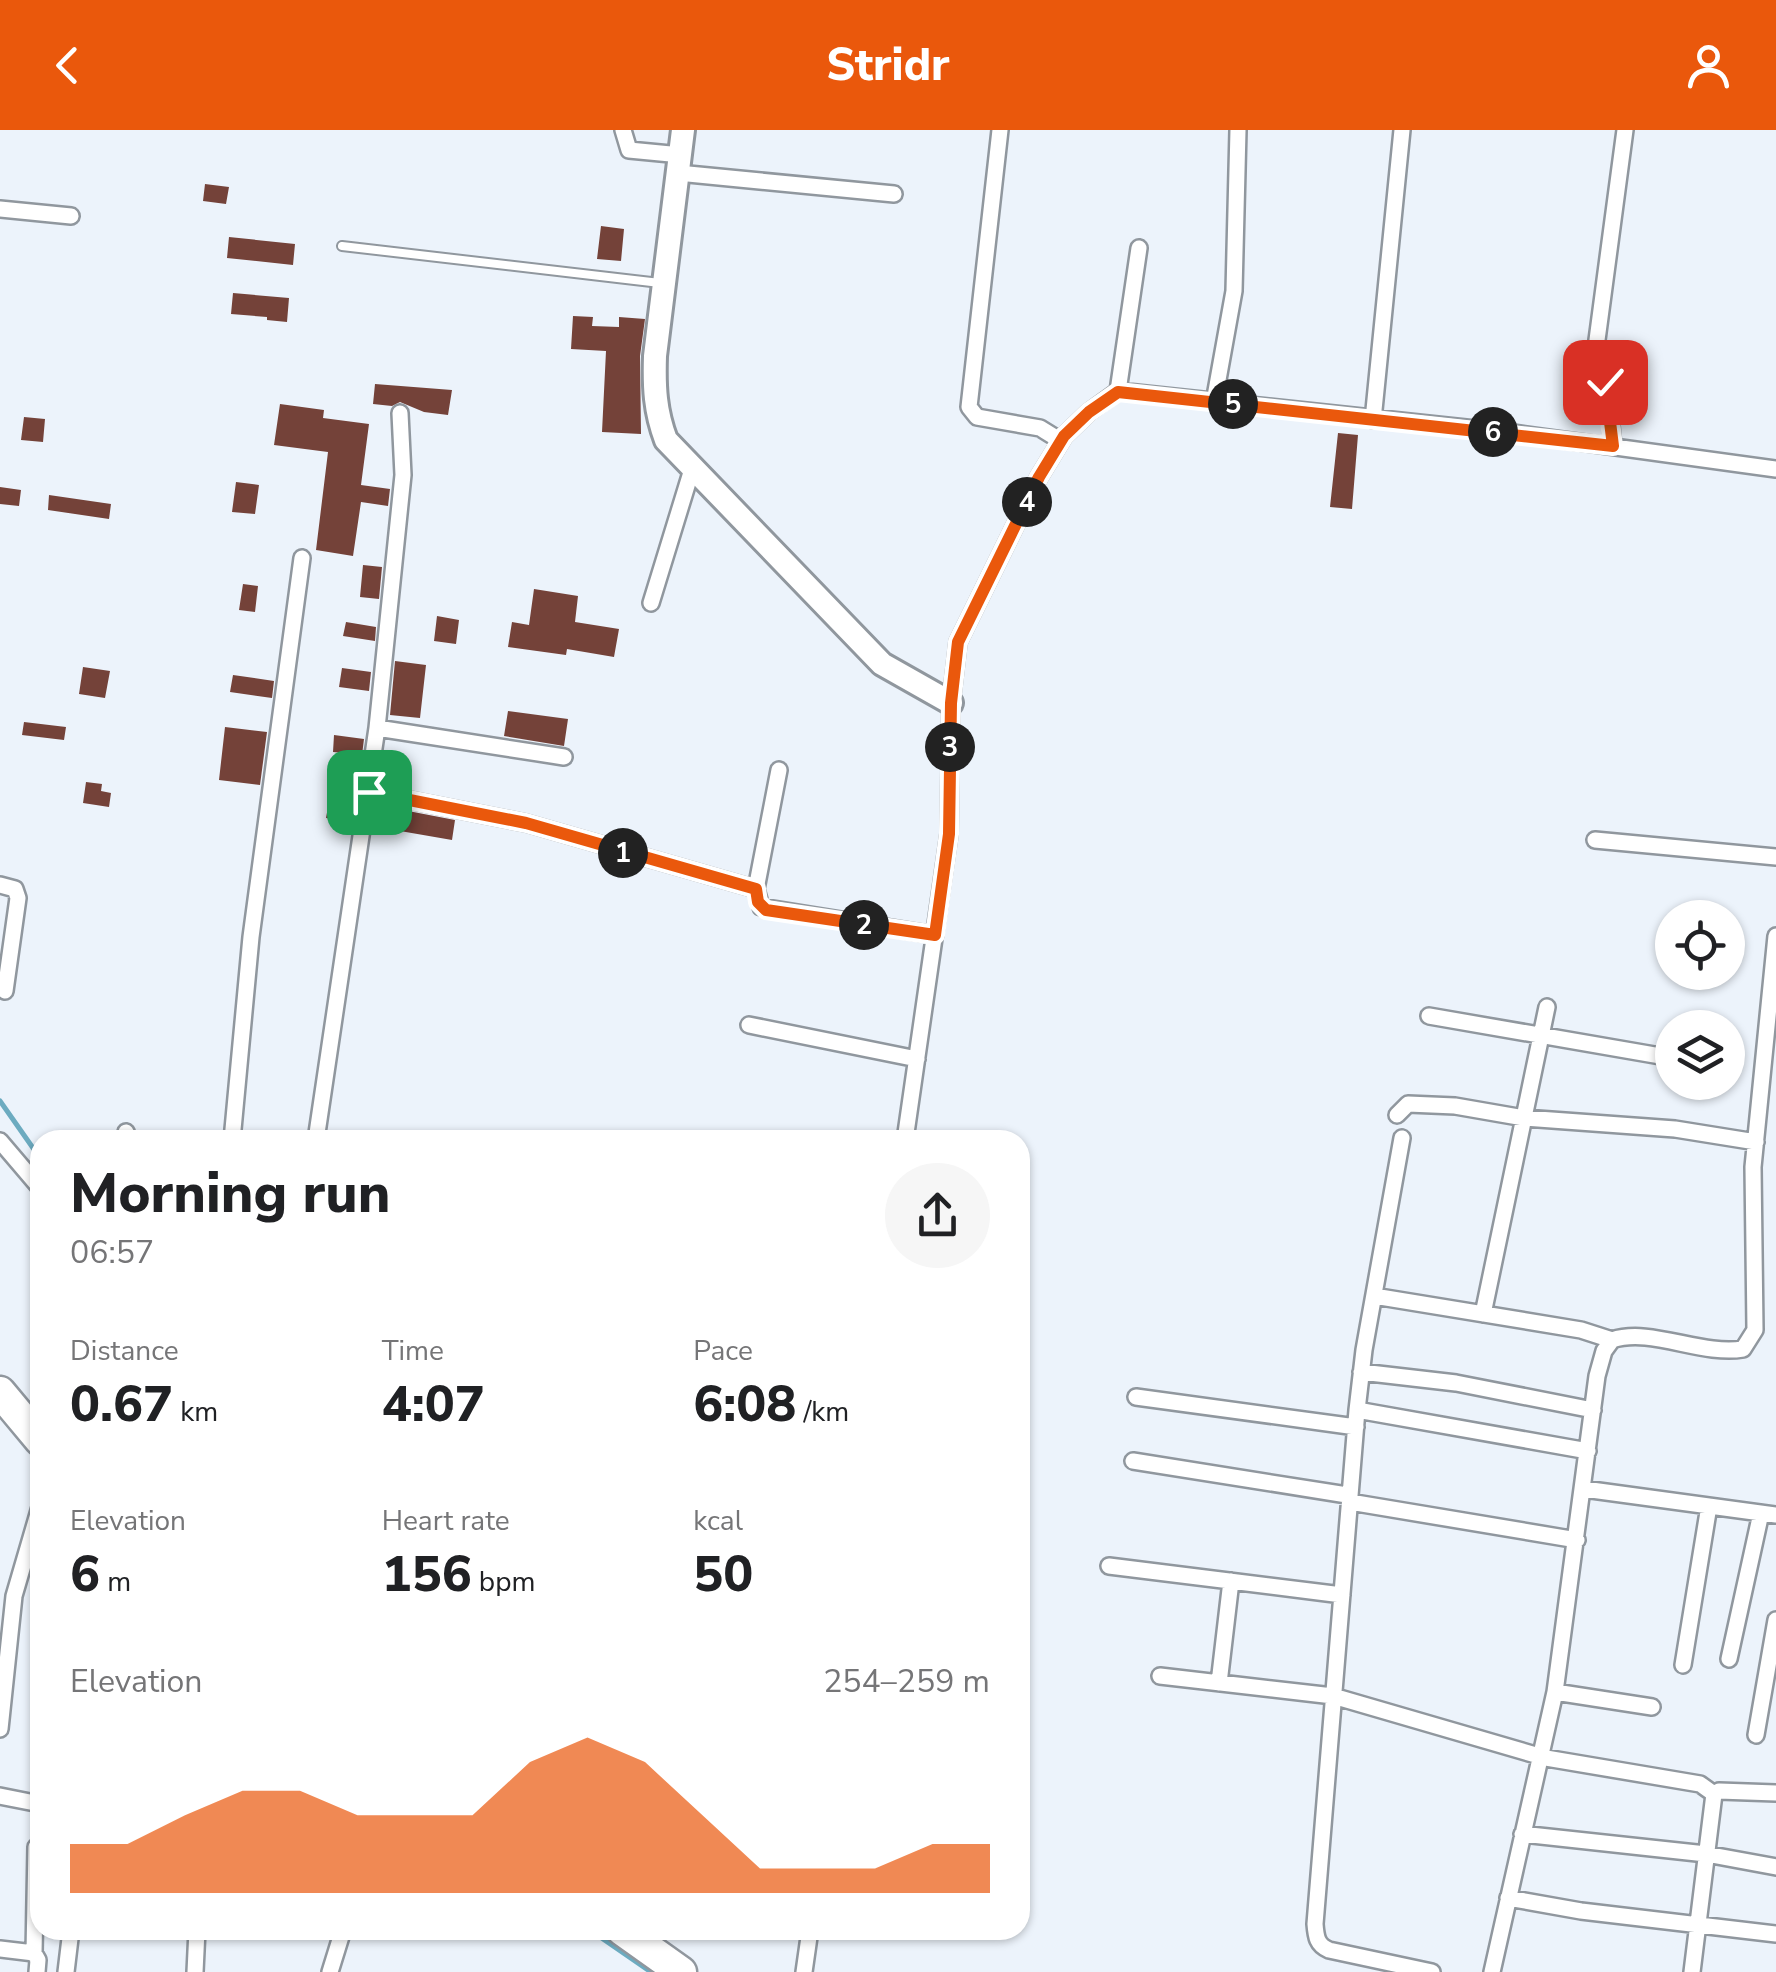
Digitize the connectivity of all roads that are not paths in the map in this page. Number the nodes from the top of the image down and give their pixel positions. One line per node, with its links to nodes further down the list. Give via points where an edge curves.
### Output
1 (624, 130): 7 (street, via 630,150)
2 (683, 130): 7 (street)
3 (1000, 130): 18 (street, via 969,407 977,417 1040,428)
4 (1238, 130): 15 (street, via 1234,291)
5 (1402, 130): 17 (street)
6 (1625, 130): 19 (street, via 1597,340)
7 (680, 164): 8 (street); 13 (street)
8 (894, 194)
9 (0, 209): 10 (street)
10 (71, 216)
11 (342, 246): 13 (lane)
12 (1138, 248): 14 (street)
13 (662, 284): 20 (street, via 654,394 666,440)
14 (1118, 392): 15 (street); 18 (street)
15 (1214, 402): 17 (street)
16 (400, 413): 25 (street, via 402,474)
17 (1372, 420): 19 (street)
18 (1062, 441): 24 (street, via 958,642)
19 (1613, 446): 21 (street)
20 (692, 466): 23 (street); 24 (street, via 882,664)
21 (1776, 469)
22 (302, 558): 45 (street, via 251,937)
23 (651, 604)
24 (951, 703): 33 (street, via 949,834)
25 (377, 728): 26 (street); 28 (street)
26 (564, 758)
27 (779, 770): 32 (street)
28 (369, 792): 32 (street, via 526,823); 46 (street)
29 (1595, 840): 30 (street)
30 (1776, 857)
31 (0, 884): 35 (street, via 15,889 18,898)
32 (756, 889): 33 (street, via 766,910)
33 (935, 935): 41 (street)
34 (1776, 936): 42 (street)
35 (5, 991)
36 (1547, 1008): 39 (street)
37 (1429, 1016): 39 (street)
38 (749, 1025): 41 (street)
39 (1542, 1034): 40 (street); 44 (street)
40 (1655, 1055)
41 (917, 1059): 47 (street)
42 (1770, 1078): 50 (street)
43 (1396, 1115): 44 (street, via 1408,1104)
44 (1524, 1118): 50 (street); 53 (street)
45 (233, 1130)
46 (318, 1130)
47 (907, 1130)
48 (1402, 1138): 52 (street)
49 (0, 1142): 51 (street)
50 (1756, 1142): 54 (street, via 1750,1342 1727,1352 1634,1337)
51 (30, 1176)
52 (1374, 1296): 53 (street); 55 (street)
53 (1483, 1314): 54 (street)
54 (1612, 1340): 58 (street, via 1600,1362)
55 (1362, 1372): 58 (street); 59 (street)
56 (0, 1392): 60 (highway)
57 (1136, 1397): 59 (street)
58 (1593, 1410): 61 (street)
59 (1357, 1418): 61 (street); 64 (street)
60 (30, 1428)
61 (1588, 1452): 63 (street)
62 (1133, 1461): 64 (street, via 1347,1494)
63 (1584, 1488): 65 (street); 67 (street)
64 (1350, 1502): 67 (street); 71 (street)
65 (1709, 1506): 66 (street); 74 (street)
66 (1768, 1514): 73 (street)
67 (1577, 1540): 78 (street)
68 (30, 1542): 81 (street, via 14,1596)
69 (1109, 1566): 70 (street)
70 (1230, 1581): 71 (street); 77 (street)
71 (1342, 1595): 79 (street)
72 (1776, 1620): 75 (street)
73 (1730, 1659)
74 (1684, 1665)
75 (1772, 1668): 82 (street)
76 (1160, 1676): 77 (street)
77 (1220, 1683): 79 (street)
78 (1555, 1692): 80 (street); 83 (street)
79 (1333, 1696): 83 (street); 108 (street, via 1316,1938 1329,1950)
80 (1652, 1708)
81 (0, 1729)
82 (1756, 1735)
83 (1540, 1756): 85 (street, via 1700,1784); 88 (street)
84 (1776, 1793): 85 (street)
85 (1714, 1794): 89 (street)
86 (0, 1796): 87 (street)
87 (30, 1802)
88 (1522, 1834): 89 (street); 91 (street)
89 (1706, 1854): 90 (street); 92 (street)
90 (1776, 1867)
91 (1508, 1898): 92 (street); 109 (street)
92 (1698, 1923): 93 (street); 110 (street)
93 (1776, 1934)
94 (34, 1940): 101 (street)
95 (70, 1940): 103 (street)
96 (196, 1940): 104 (street)
97 (340, 1940): 105 (street)
98 (636, 1940): 106 (highway)
99 (809, 1940): 107 (street)
100 (0, 1949): 101 (street)
101 (34, 1953): 102 (street)
102 (37, 1972)
103 (66, 1972)
104 (195, 1972)
105 (330, 1972)
106 (681, 1972)
107 (804, 1972)
108 (1432, 1972)
109 (1492, 1972)
110 (1692, 1972)

